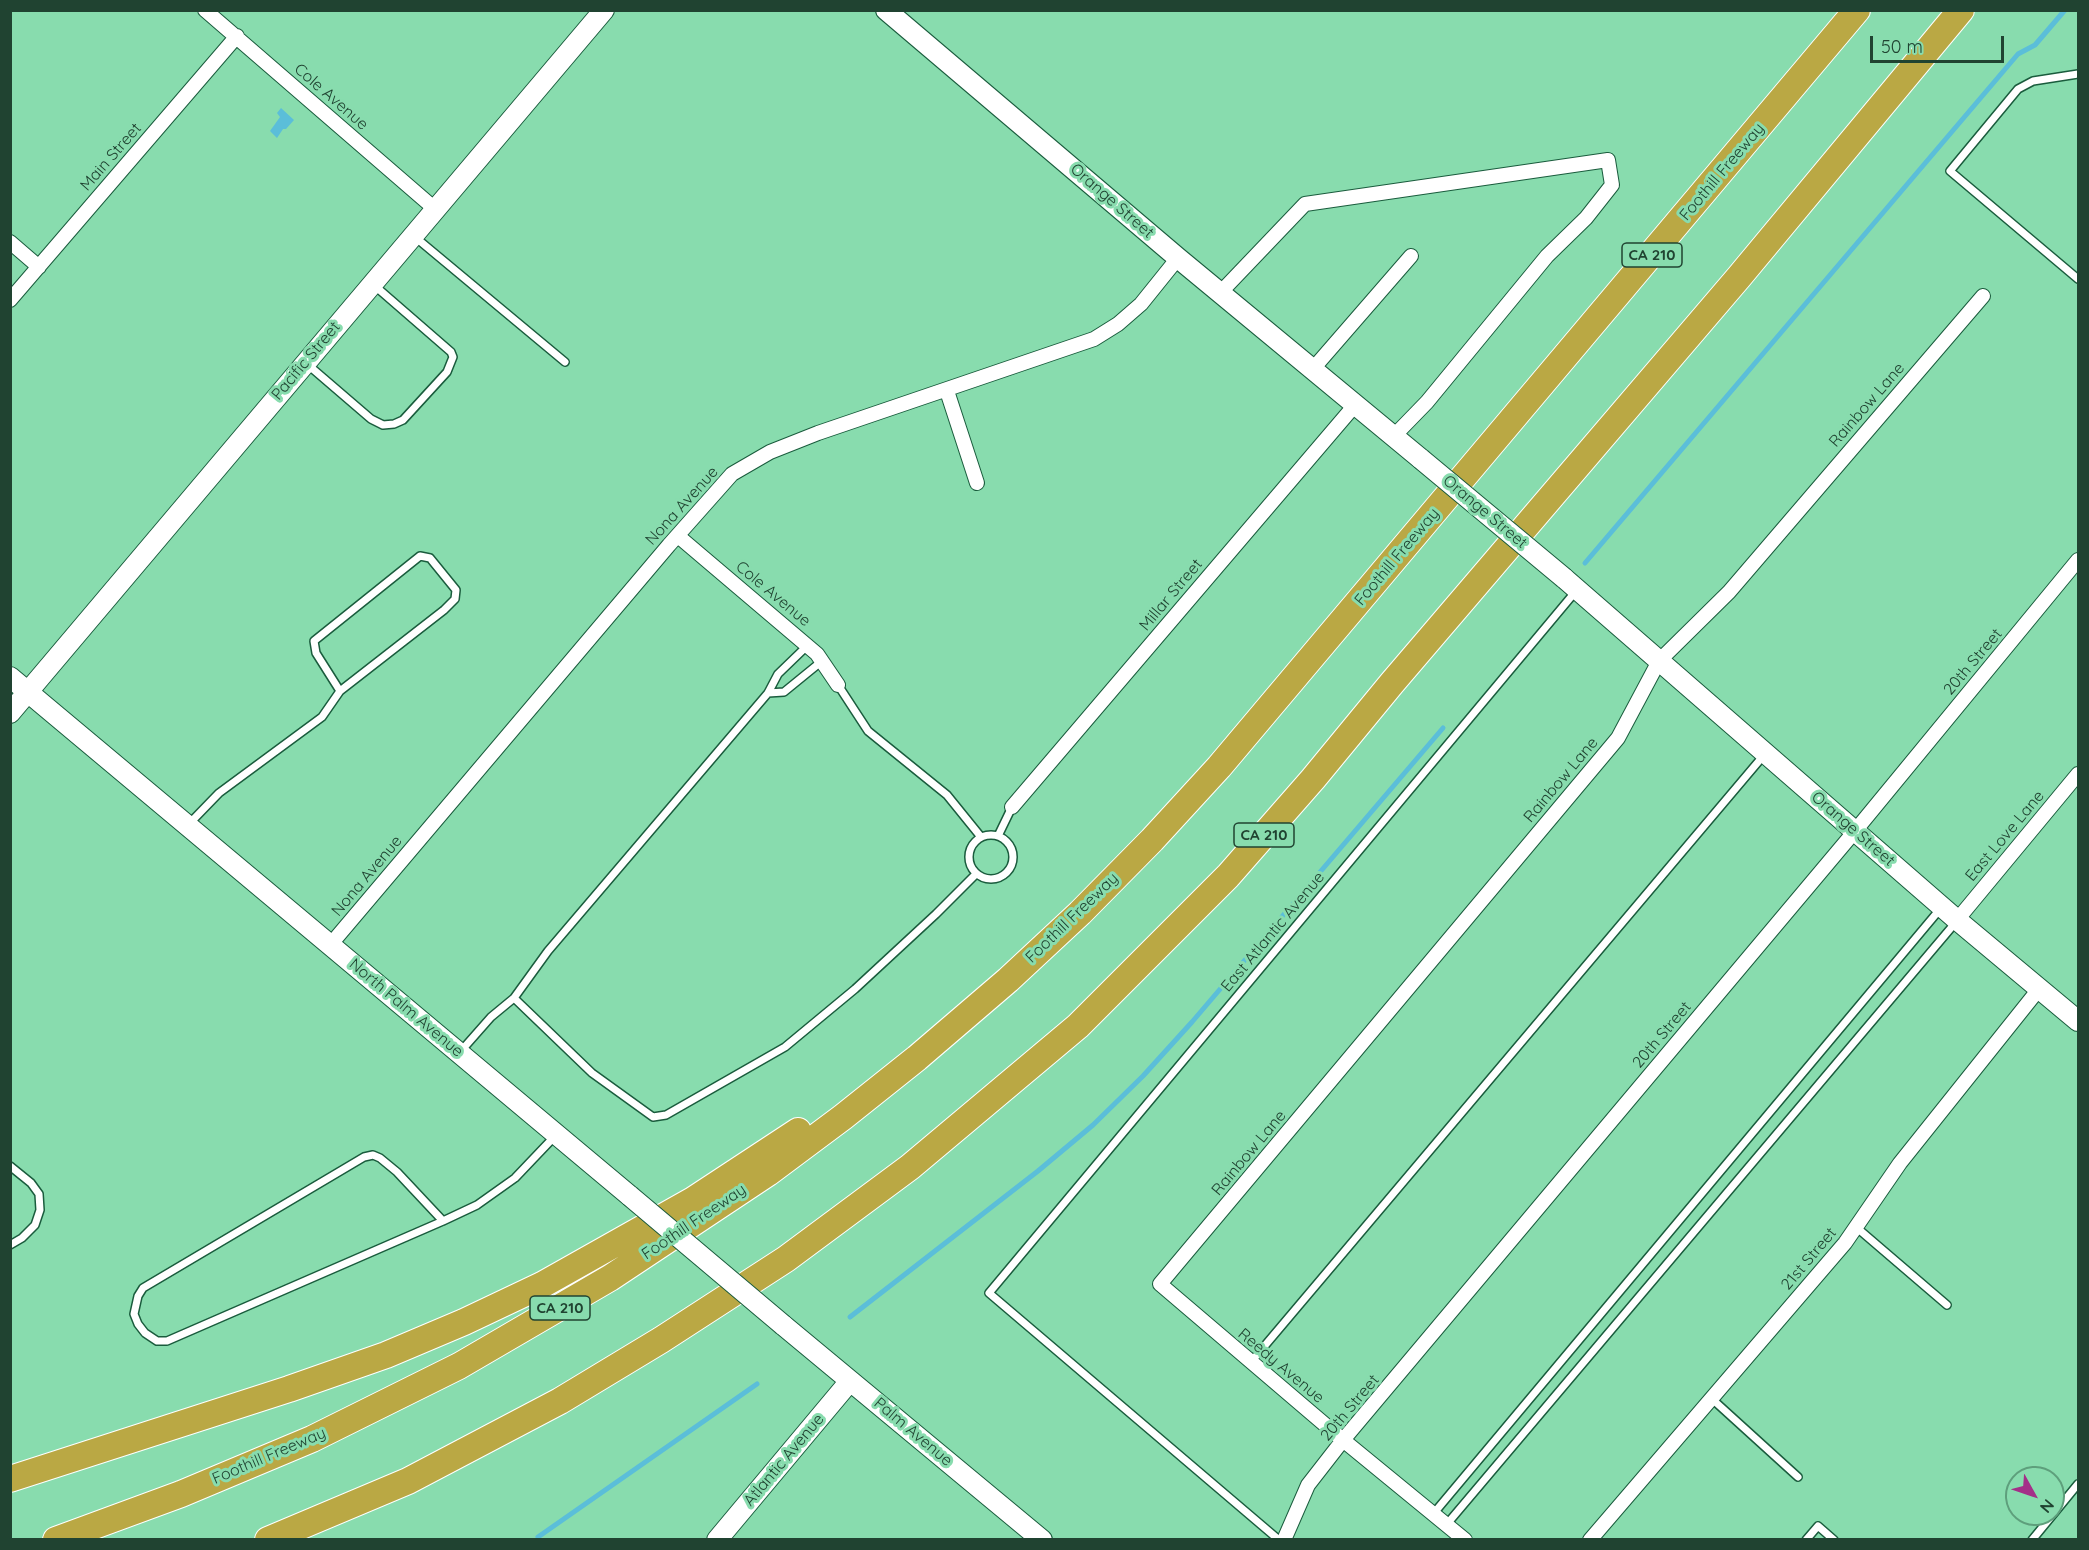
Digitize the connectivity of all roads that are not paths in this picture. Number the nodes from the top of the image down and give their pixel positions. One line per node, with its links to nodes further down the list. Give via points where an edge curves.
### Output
1 (205, 10): 6 (street, Cole Avenue)
2 (604, 10): 8 (street, Pacific Street)
3 (886, 10): 12 (street, Orange Street)
4 (1857, 10): 49 (highway, Foothill Freeway / CA 210, via 1219,767 1088,905)
5 (1961, 10): 68 (highway, CA 210, via 1305,788 1228,876 1078,1026 910,1167 786,1259 560,1401)
6 (237, 36): 8 (street, Cole Avenue); 13 (street, Main Street)
7 (2079, 74): 14 (lane, via 2033,81 2018,88 1950,171)
8 (435, 209): 9 (street, Pacific Street)
9 (413, 235): 15 (street, Pacific Street); 20 (lane)
10 (10, 242): 13 (street)
11 (1411, 256): 21 (street)
12 (1178, 258): 16 (street, Orange Street); 22 (street, Nona Avenue, via 1141,304 1094,339)
13 (39, 267): 18 (street, Main Street)
14 (2079, 279)
15 (372, 283): 19 (street, Pacific Street); 19 (lane, via 451,352 447,372 403,420 383,425)
16 (1220, 293): 21 (street, Orange Street); 24 (street, via 1305,204 1608,160 1612,185 1586,218 1547,255)
17 (1983, 296): 31 (street, Rainbow Lane, via 1729,592)
18 (10, 300)
19 (305, 362): 35 (street, Pacific Street)
20 (565, 362)
21 (1312, 370): 23 (street, Orange Street)
22 (947, 391): 25 (street); 26 (street, Nona Avenue, via 770,452 732,474)
23 (1355, 405): 24 (street, Orange Street); 40 (street, Millar Street)
24 (1394, 437): 28 (street, Orange Street, bridge)
25 (977, 483)
26 (678, 536): 29 (street, Cole Avenue); 48 (street, Nona Avenue)
27 (2079, 560): 42 (street, 20th Street)
28 (1570, 584): 31 (street, Orange Street); 77 (lane, East Atlantic Avenue, via 989,1293)
29 (808, 646): 30 (street, Cole Avenue); 36 (lane, via 778,674)
30 (822, 661): 33 (street, Cole Avenue); 36 (lane, via 784,692)
31 (1659, 661): 38 (street, Orange Street); 59 (street, Rainbow Lane, via 1617,738)
32 (10, 677): 35 (street)
33 (838, 685): 44 (lane, via 868,731 947,795)
34 (340, 691): 34 (lane, via 455,599 456,590 430,558 420,556 314,641 316,652); 41 (lane, via 322,717 219,793)
35 (29, 692): 37 (street, Pacific Street); 41 (street, North Palm Avenue)
36 (768, 693): 51 (lane, via 548,951)
37 (10, 713)
38 (1766, 753): 42 (street, Orange Street); 62 (lane)
39 (2079, 774): 47 (street, East Love Lane)
40 (1012, 807): 43 (lane)
41 (188, 825): 48 (street, North Palm Avenue)
42 (1855, 831): 46 (street, Orange Street); 65 (street, 20th Street)
43 (998, 836): 44 (lane); 45 (lane, via 1012,851 1008,871 996,879)
44 (981, 837): 45 (lane, via 969,854)
45 (976, 874): 51 (lane, via 863,982 785,1047 666,1115 653,1117 592,1073)
46 (1942, 907): 47 (street, Orange Street); 70 (lane)
47 (1957, 920): 50 (street, Orange Street); 71 (lane)
48 (331, 944): 53 (street, North Palm Avenue)
49 (1008, 980): 67 (highway, via 816,1119 703,1194 542,1285 386,1355); 72 (highway, Foothill Freeway / CA 210, via 843,1117 768,1173 610,1278 459,1366 312,1439 181,1494)
50 (2039, 989): 52 (street, Orange Street); 57 (street, 21st Street, via 1900,1163)
51 (514, 998): 53 (lane, via 491,1017)
52 (2079, 1021)
53 (460, 1053): 54 (street, North Palm Avenue)
54 (556, 1134): 56 (lane, via 514,1178 477,1205); 61 (street, North Palm Avenue, bridge)
55 (10, 1166): 58 (lane, via 39,1194 40,1210 35,1225)
56 (443, 1221): 56 (lane, via 167,1341 158,1341 145,1333 134,1314 143,1288 364,1157 380,1158)
57 (1856, 1227): 60 (lane); 64 (street, 21st Street)
58 (10, 1245)
59 (1160, 1284): 62 (street, Reedy Avenue)
60 (1947, 1305)
61 (783, 1325): 63 (street, Palm Avenue)
62 (1251, 1362): 65 (street, Reedy Avenue)
63 (850, 1381): 75 (street, Atlantic Avenue); 76 (street, Palm Avenue)
64 (1711, 1398): 66 (lane); 80 (street, 21st Street)
65 (1343, 1440): 70 (street, Reedy Avenue); 78 (street, 20th Street, via 1308,1485)
66 (1798, 1477)
67 (10, 1479)
68 (408, 1481): 73 (highway, CA 210); 74 (highway)
69 (2079, 1484): 83 (lane)
70 (1434, 1513): 71 (street, Reedy Avenue)
71 (1447, 1524): 79 (street, Reedy Avenue)
72 (56, 1539)
73 (268, 1539)
74 (294, 1539)
75 (717, 1539)
76 (1042, 1539)
77 (1279, 1539)
78 (1284, 1539)
79 (1465, 1539)
80 (1590, 1539)
81 (1806, 1539): 82 (lane, via 1818,1526)
82 (1834, 1539)
83 (2032, 1539)

